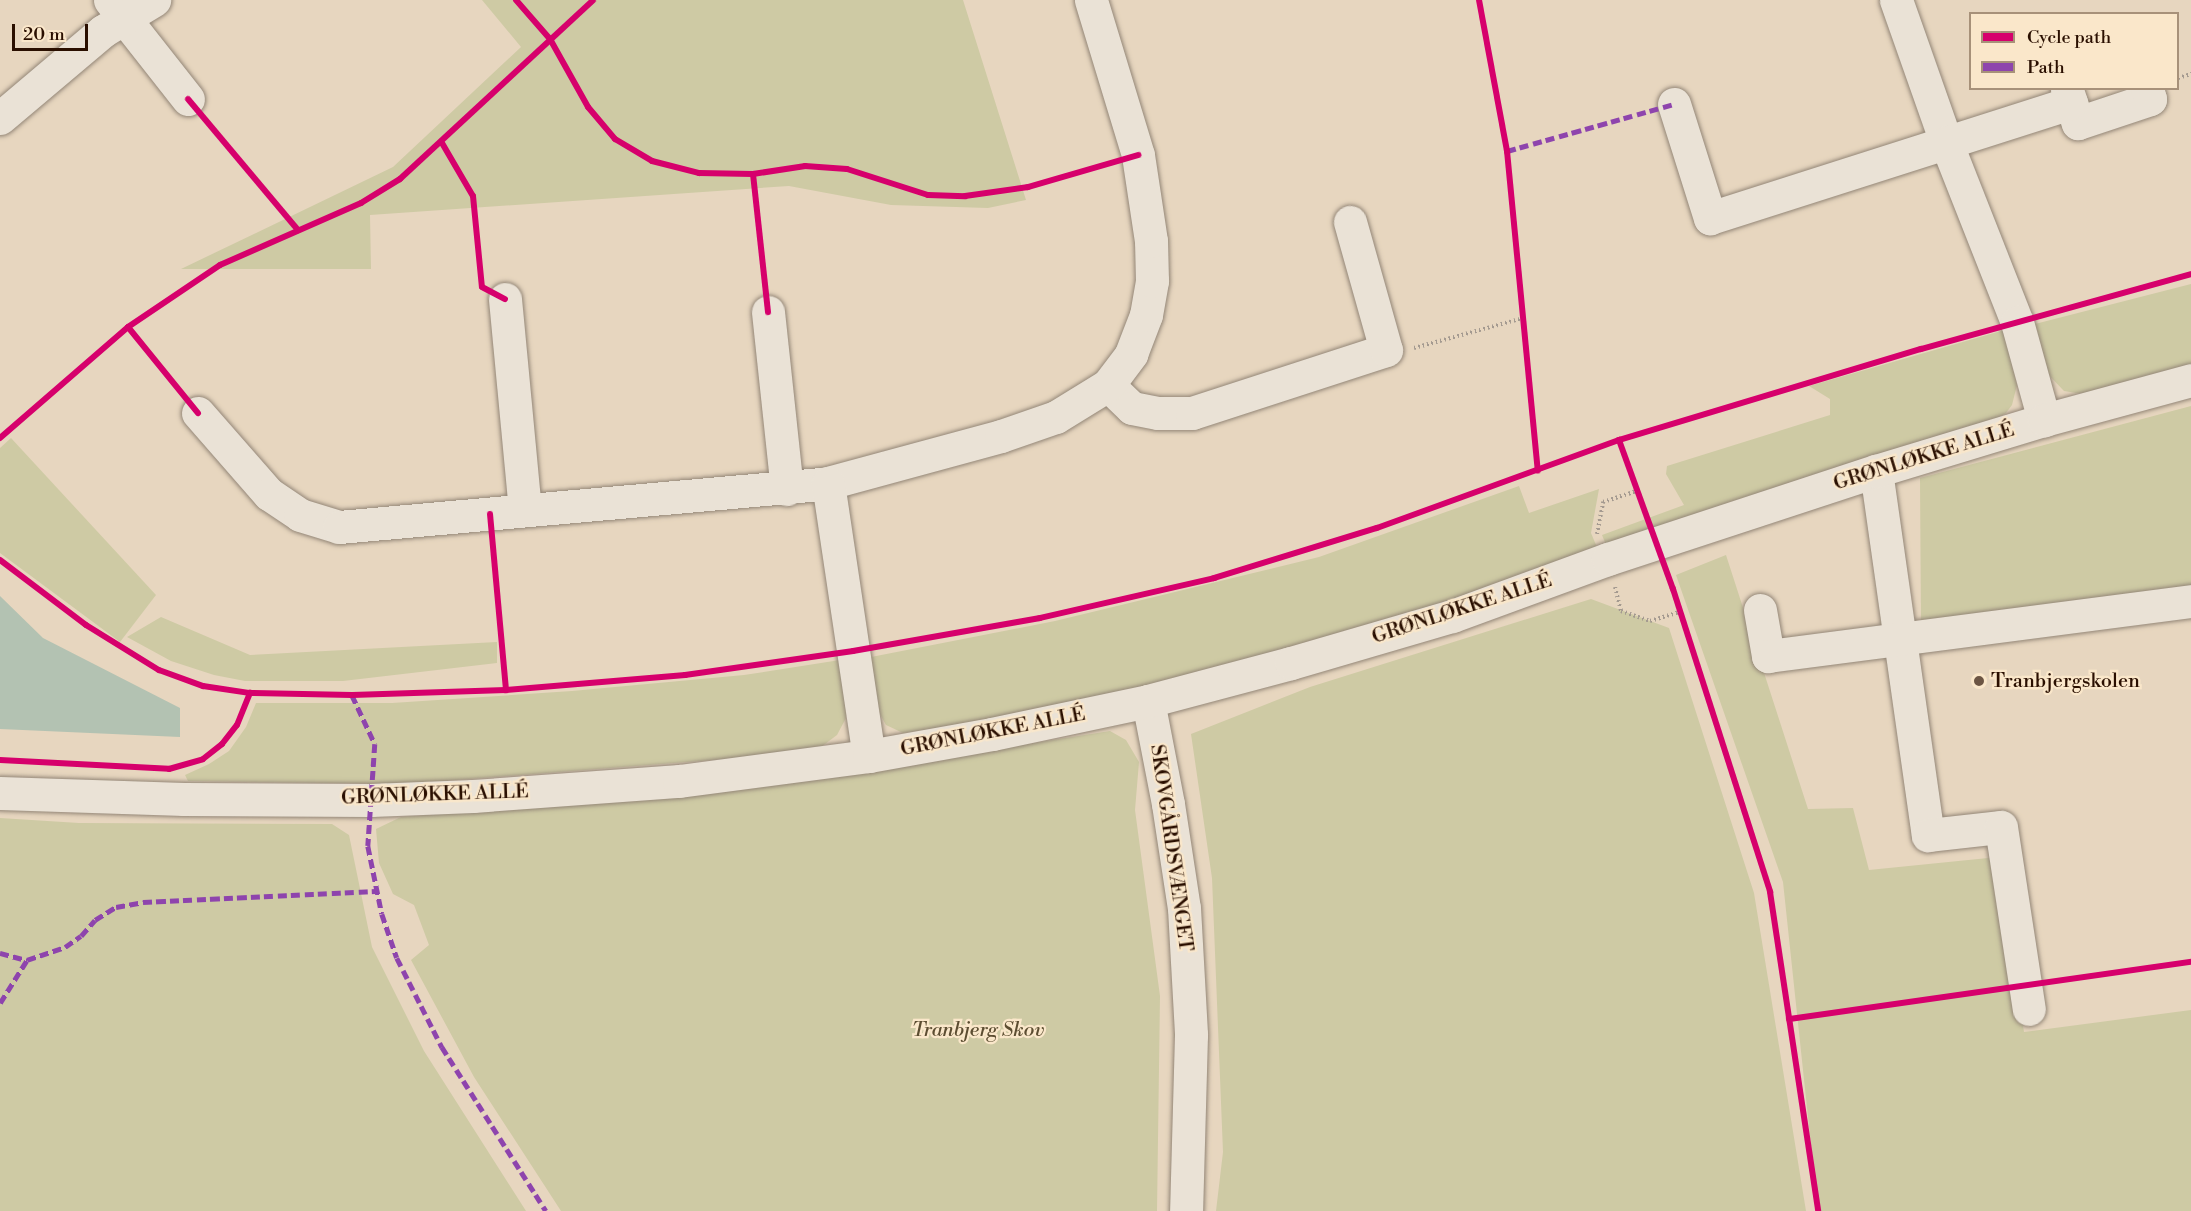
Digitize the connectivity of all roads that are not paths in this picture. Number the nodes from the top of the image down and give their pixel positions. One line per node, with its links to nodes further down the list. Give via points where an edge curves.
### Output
1 (154, 0): 4 (street)
2 (1091, 0): 15 (street, via 1138,156 1151,241 1152,281 1146,315 1131,354)
3 (1896, 0): 10 (street)
4 (118, 9): 7 (street); 9 (street, via 104,31)
5 (2148, 90): 6 (street, via 2150,99 2078,123)
6 (2069, 96): 10 (street)
7 (189, 99)
8 (1674, 104): 10 (street, via 1710,218)
9 (0, 118)
10 (1946, 142): 17 (street, via 2017,322)
11 (1350, 222): 15 (street, via 1386,350 1192,413 1132,408)
12 (505, 299): 21 (street)
13 (768, 312): 20 (street)
14 (2191, 380): 17 (street, GRØNLØKKE ALLÉ)
15 (1108, 385): 19 (street, via 1056,417)
16 (198, 413): 21 (street, via 269,494 300,515 339,527)
17 (2044, 420): 18 (street, GRØNLØKKE ALLÉ)
18 (1876, 471): 24 (street); 25 (street, GRØNLØKKE ALLÉ, via 1608,559 1452,616)
19 (828, 483): 20 (street); 26 (street)
20 (787, 489): 21 (street)
21 (525, 510)
22 (2191, 601): 24 (street)
23 (1760, 610): 24 (street, via 1768,656)
24 (1901, 639): 28 (street, via 1928,835 2001,827)
25 (1148, 701): 26 (street, GRØNLØKKE ALLÉ); 29 (street, SKOVGÅRDSVÆNGET, via 1184,908 1191,1035)
26 (868, 756): 27 (street, GRØNLØKKE ALLÉ, via 679,781 473,796 184,800)
27 (0, 793)
28 (2029, 1009)
29 (1186, 1211)

